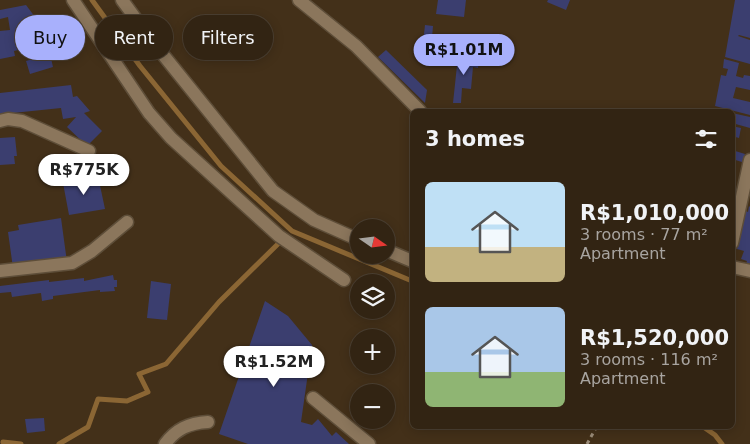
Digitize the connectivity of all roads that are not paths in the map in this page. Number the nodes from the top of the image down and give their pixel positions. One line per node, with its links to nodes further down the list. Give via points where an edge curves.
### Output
1 (73, 0): 16 (street, via 150,113 172,138 278,236)
2 (122, 0): 10 (street, via 273,191 314,220)
3 (299, 0): 4 (street, via 356,46)
4 (418, 109)
5 (0, 121): 6 (street, via 22,120)
6 (89, 151)
7 (750, 160): 9 (street)
8 (127, 222): 14 (street, via 72,263)
9 (735, 229)
10 (350, 236)
11 (395, 253): 12 (street)
12 (410, 259)
13 (735, 268): 15 (street)
14 (0, 271)
15 (750, 271)
16 (344, 280)
17 (313, 398): 20 (street)
18 (208, 422): 19 (street, via 196,422 173,433)
19 (165, 444)
20 (369, 444)

